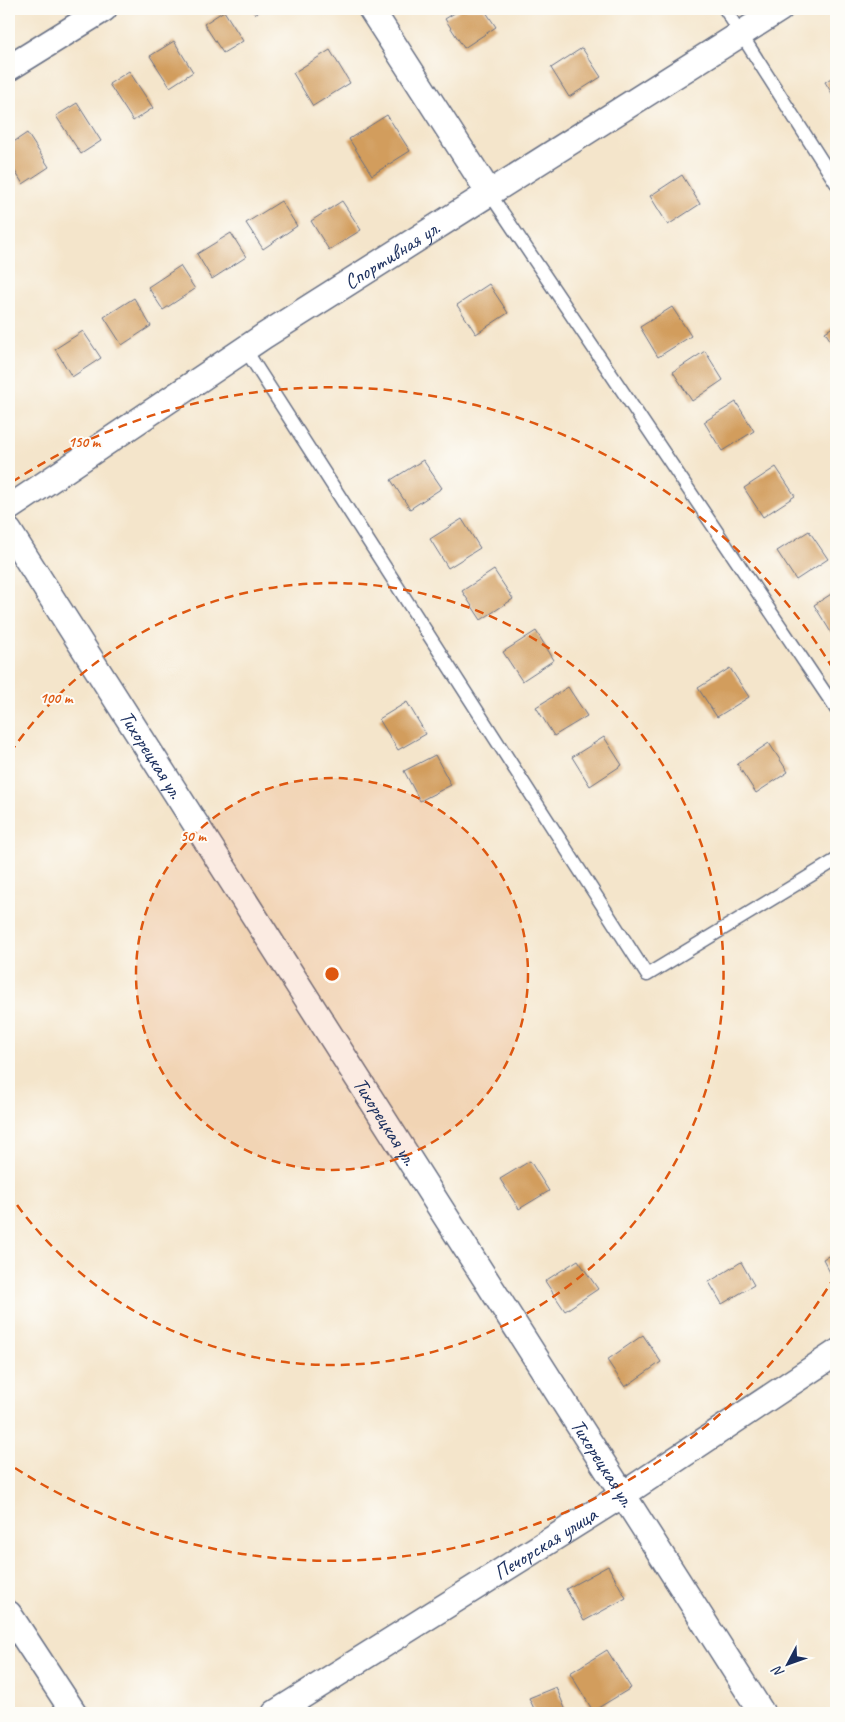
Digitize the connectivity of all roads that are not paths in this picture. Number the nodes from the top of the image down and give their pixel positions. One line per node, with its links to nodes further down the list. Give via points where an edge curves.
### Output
1 (104, 9): 6 (street)
2 (372, 9): 8 (street)
3 (725, 9): 5 (lane)
4 (780, 9): 5 (street, Спортивная ул.)
5 (741, 34): 7 (lane); 8 (street, Спортивная ул.)
6 (9, 68)
7 (836, 183)
8 (490, 194): 9 (street, Спортивная ул.); 12 (lane)
9 (245, 349): 10 (street, Спортивная ул.); 13 (lane, via 647,975)
10 (9, 508)
11 (9, 530): 15 (street, Тихорецкая ул.)
12 (836, 709)
13 (836, 860)
14 (836, 1353): 15 (street, Печорская улица)
15 (624, 1494): 18 (street, Печорская улица); 19 (street, Тихорецкая ул.)
16 (9, 1614): 17 (street)
17 (74, 1713)
18 (275, 1713)
19 (762, 1713)

